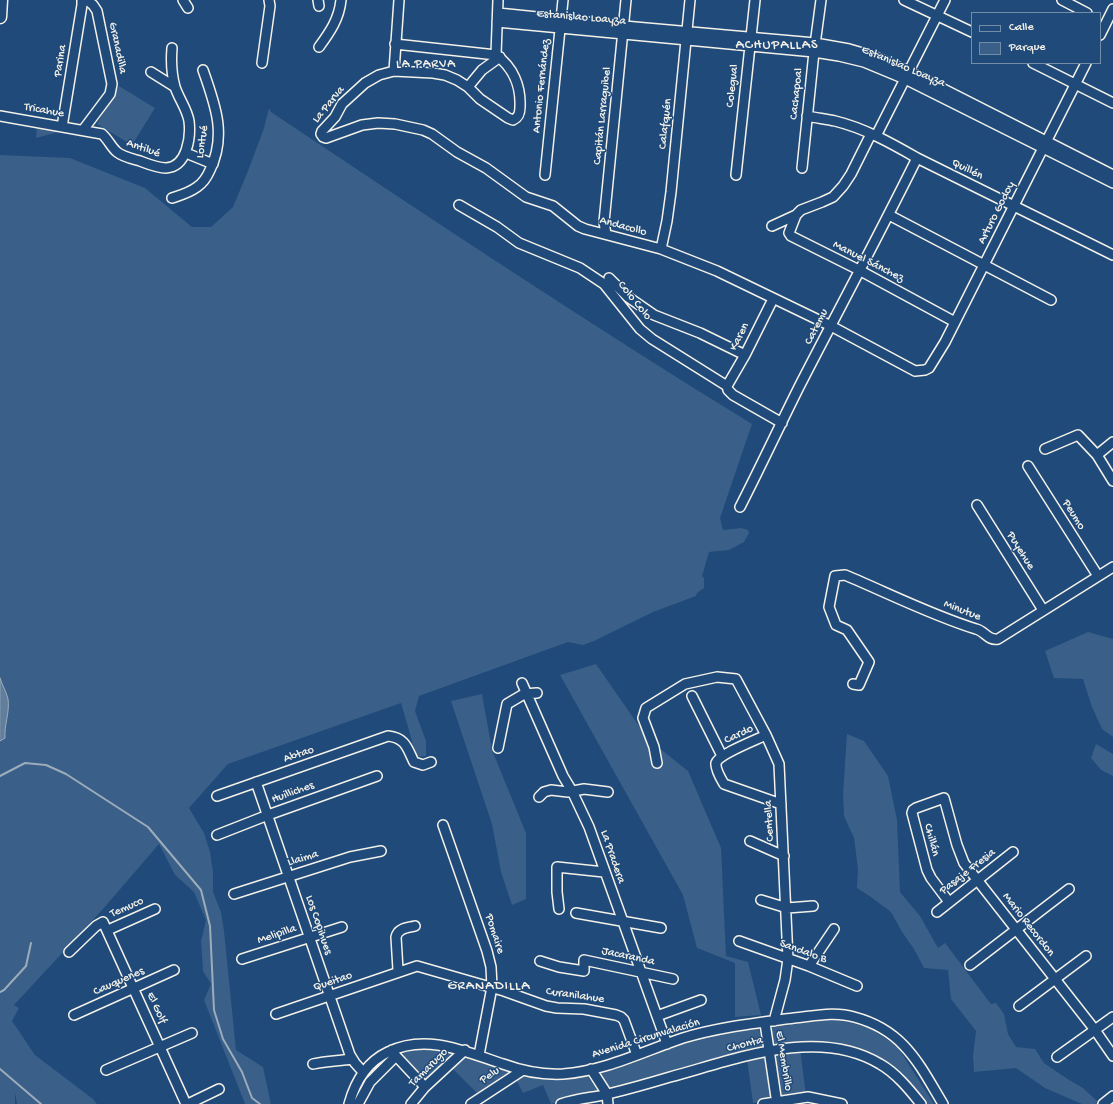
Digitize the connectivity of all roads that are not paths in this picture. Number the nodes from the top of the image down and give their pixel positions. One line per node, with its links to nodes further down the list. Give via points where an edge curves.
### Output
1 (1, 0): 21 (main road)
2 (82, 0): 48 (street, Parina)
3 (87, 0): 49 (street, Granadilla, via 97,11 112,84 110,94)
4 (182, 0): 17 (street)
5 (269, 0): 35 (street)
6 (341, 0): 31 (street, via 333,27)
7 (399, 0): 30 (street)
8 (498, 0): 22 (street)
9 (563, 0): 24 (street, Antonio Fernández)
10 (626, 0): 25 (street, Capitán Larraguibel)
11 (690, 0): 28 (street, Calafquén)
12 (755, 0): 29 (street, Colegual)
13 (821, 0): 33 (street, Cachapoal)
14 (904, 0): 20 (street)
15 (945, 0): 20 (street)
16 (1062, 0): 19 (street)
17 (188, 8)
18 (1113, 9): 23 (street)
19 (1085, 12)
20 (937, 15): 26 (street); 41 (street)
21 (0, 17)
22 (497, 18): 24 (street, Estanislao Loayza); 34 (street)
23 (1106, 23): 27 (street)
24 (561, 24): 25 (street, Estanislao Loayza); 57 (street, Antonio Fernández)
25 (624, 30): 28 (street, Estanislao Loayza); 67 (street, Capitán Larraguibel, via 604,222)
26 (971, 32)
27 (1101, 32)
28 (687, 36): 29 (street, Estanislao Loayza); 68 (street, Calafquén, via 671,192)
29 (750, 42): 33 (street, Estanislao Loayza); 58 (street, Colegual)
30 (395, 44): 34 (street); 39 (street)
31 (319, 47)
32 (172, 48): 43 (street)
33 (814, 48): 41 (street, Estanislao Loayza); 47 (street, Cachapoal)
34 (498, 56): 44 (street); 44 (street, La Parva, via 510,68 519,88 518,117 513,120 508,118 480,99)
35 (262, 63)
36 (1035, 64): 42 (street)
37 (1085, 64): 42 (street, Arturo Godoy)
38 (203, 70): 55 (street, Lontué, via 218,118 219,131)
39 (394, 71): 44 (street, La Parva, via 433,72 457,80); 50 (street, La Parva, via 379,75 351,95)
40 (151, 72): 43 (street)
41 (908, 75): 51 (street); 52 (street, Estanislao Loayza)
42 (1075, 84): 45 (street); 52 (street, Arturo Godoy)
43 (175, 87): 53 (street, via 186,108 189,121 190,135)
44 (468, 87)
45 (1113, 103)
46 (0, 116): 48 (street, Tricahue)
47 (807, 116): 51 (street, Quillén, via 835,121); 56 (street, Cachapoal)
48 (62, 127): 49 (street, Tricahue)
49 (83, 130): 53 (street, Antilué, via 102,134 118,153 160,168 175,166)
50 (321, 134): 67 (street, Andacollo, via 326,138 362,125 378,123 423,130 486,168 526,197 553,206 578,226)
51 (874, 135): 54 (street, Quillén); 64 (street, via 851,174 833,197)
52 (1045, 144): 59 (street, Estanislao Loayza); 60 (street, Estanislao Loayza); 63 (street, Arturo Godoy)
53 (186, 153): 55 (street)
54 (917, 158): 63 (street, Quillén); 65 (street, Catemu)
55 (213, 164): 61 (street, Lontué, via 199,186)
56 (802, 168)
57 (545, 175)
58 (736, 175)
59 (1113, 175)
60 (1113, 183)
61 (172, 198)
62 (459, 205): 79 (street, Colo Colo, via 519,243 580,268 597,278 640,329)
63 (1014, 206): 69 (street, Quillén); 70 (street, Arturo Godoy)
64 (798, 213): 66 (street); 71 (street, Manuel Sánchez, via 789,233 791,236)
65 (889, 215): 70 (street); 71 (street, Catemu)
66 (772, 226)
67 (606, 234): 68 (street, Andacollo)
68 (661, 249): 73 (street, Andacollo, via 717,271)
69 (1113, 255)
70 (983, 264): 74 (street); 75 (street, Arturo Godoy)
71 (859, 270): 75 (street, Manuel Sánchez); 76 (street, Catemu)
72 (609, 278): 77 (street, Colo Colo, via 628,297 654,315)
73 (773, 299): 76 (street, Andacollo); 77 (street, Karen)
74 (1051, 300)
75 (955, 322): 78 (street, Arturo Godoy, via 929,368)
76 (830, 326): 78 (street, Andacollo, via 915,371); 80 (street, Catemu)
77 (745, 355): 79 (street, Karen)
78 (925, 370)
79 (727, 386): 80 (street, Colo Colo, via 733,395)
80 (782, 423): 87 (street, Catemu)
81 (1113, 442): 83 (street)
82 (1045, 449): 83 (street, via 1078,435)
83 (1097, 455): 85 (street)
84 (1028, 466): 89 (street, Peumo)
85 (1113, 481)
86 (977, 505): 90 (street, Puyehue)
87 (740, 508)
88 (1113, 567): 89 (street, Minutue)
89 (1098, 576): 90 (street, Minutue)
90 (1043, 610): 92 (street, Minutue, via 993,640 979,629 941,616 844,575 835,576 829,607 836,625 847,630 869,662 859,685)
91 (522, 683): 93 (street, La Pradera)
92 (853, 684)
93 (526, 694): 94 (street); 97 (street, via 507,704); 103 (street, La Pradera)
94 (537, 694)
95 (692, 696): 98 (street)
96 (766, 735): 98 (street, Cardo); 100 (street, Centella, via 736,679 717,677 685,684 646,708 643,718); 108 (street, Centella, via 779,764)
97 (498, 748)
98 (722, 756): 108 (street, via 716,762 716,766 724,784)
99 (430, 762): 102 (street, Abtao, via 423,766 418,765 403,741 388,736)
100 (657, 763)
101 (377, 776): 109 (street, Huilliches)
102 (256, 782): 105 (street, Abtao); 109 (street, Los Copihues)
103 (572, 791): 104 (street, via 584,789); 106 (street, via 551,790); 116 (street, La Pradera, via 589,828)
104 (608, 792)
105 (217, 796)
106 (539, 797)
107 (944, 798): 118 (street, Mario Recordon, via 960,855); 122 (street, Chillán, via 916,808 912,814 927,870)
108 (781, 804): 115 (street, Centella)
109 (268, 815): 111 (street, Huilliches); 117 (street, Los Copihues)
110 (443, 824): 153 (street, Pomaire, via 487,951)
111 (217, 835)
112 (750, 841): 115 (street)
113 (381, 851): 117 (street, Llaima, via 350,857)
114 (1013, 852): 118 (street, Pasaje Fresia)
115 (784, 856): 124 (street, Centella)
116 (604, 872): 126 (street, via 557,867); 129 (street, La Pradera)
117 (289, 876): 120 (street, Llaima); 136 (street, Los Copihues)
118 (978, 880): 122 (street, Pasaje Fresia); 135 (street, Mario Recordon)
119 (1069, 889): 135 (street)
120 (234, 894)
121 (761, 900): 124 (street)
122 (949, 902): 127 (street, Pasaje Fresia)
123 (813, 906): 124 (street)
124 (787, 908): 141 (street, Centella)
125 (155, 909): 130 (street, Temuco)
126 (559, 909)
127 (937, 912)
128 (576, 913): 129 (street)
129 (622, 922): 133 (street); 147 (street, La Pradera)
130 (105, 926): 138 (street, Temuco, via 96,926); 152 (street, El Golf)
131 (415, 926): 148 (street, via 397,932)
132 (342, 927): 136 (street, Melipilla)
133 (661, 928)
134 (834, 929): 145 (street)
135 (1017, 929): 143 (street); 150 (street, Mario Recordon)
136 (309, 937): 140 (street, Melipilla); 154 (street, Los Copihues)
137 (739, 941): 141 (street, Sandalo B)
138 (69, 952)
139 (1086, 956): 150 (street)
140 (242, 959)
141 (788, 959): 145 (street, Sandalo B); 161 (street, Centella)
142 (540, 961): 147 (street, Jacaranda, via 584,971 584,960)
143 (970, 965)
144 (417, 966): 148 (street, Queitao); 153 (street, Curanilahue)
145 (809, 966): 151 (street, Sandalo B)
146 (174, 970): 152 (street, Cauquenes)
147 (641, 971): 149 (street, Jacaranda); 159 (street, La Pradera)
148 (397, 972): 154 (street, Queitao)
149 (674, 979)
150 (1054, 979): 156 (street); 163 (street, Mario Recordon)
151 (858, 986)
152 (134, 988): 158 (street, Cauquenes); 166 (street, El Golf)
153 (492, 988): 170 (street, Pomaire); 171 (street, Curanilahue, via 546,1006 584,1009 621,1017)
154 (329, 996): 157 (street, Queitao); 174 (street, Los Copihues)
155 (701, 1000): 159 (street)
156 (1019, 1006)
157 (276, 1014)
158 (74, 1015)
159 (656, 1016): 165 (street, La Pradera)
160 (1113, 1017): 163 (street)
161 (774, 1021): 162 (street, Avenida Circunvalación); 195 (street, Avenida Circunvalación, via 841,1014 880,1027 898,1038 913,1054)
162 (765, 1023): 165 (street, Avenida Circunvalación, via 708,1032); 168 (street, El Membrillo)
163 (1095, 1030): 172 (street, Mario Recordon); 173 (street)
164 (192, 1033): 166 (street)
165 (666, 1044): 171 (street, Avenida Circunvalación)
166 (160, 1047): 177 (street); 185 (street, El Golf)
167 (464, 1050): 169 (street, Avenida Circunvalación, via 423,1043 411,1044); 170 (street, Avenida Circunvalación); 180 (street, Tamarugo)
168 (769, 1051): 182 (street, Chonta); 184 (street, El Membrillo); 194 (street, Chonta, via 811,1046 855,1052 887,1069 903,1082)
169 (394, 1053): 179 (street, Avenida Circunvalación, via 374,1061); 180 (street); 187 (street, via 370,1082)
170 (479, 1055): 178 (street, Avenida Circunvalación)
171 (637, 1055): 176 (street, Avenida Circunvalación)
172 (1113, 1056)
173 (1057, 1057)
174 (352, 1059): 175 (street, via 327,1060); 179 (street, Los Copihues)
175 (313, 1064)
176 (591, 1069): 178 (street, Avenida Circunvalación, via 560,1074); 182 (street)
177 (106, 1070)
178 (523, 1070): 189 (street, Pelu)
179 (364, 1072): 186 (street, Avenida Circunvalación, via 352,1092)
180 (425, 1087): 188 (street, Tamarugo)
181 (219, 1089): 185 (street)
182 (607, 1094): 190 (street, Chonta); 191 (street)
183 (1113, 1096): 196 (street)
184 (777, 1103): 192 (street); 193 (street, via 808,1097)
185 (187, 1104)
186 (349, 1104)
187 (358, 1104)
188 (411, 1104)
189 (471, 1104)
190 (561, 1104)
191 (608, 1104)
192 (763, 1104)
193 (842, 1104)
194 (921, 1104)
195 (943, 1104)
196 (1102, 1104)

